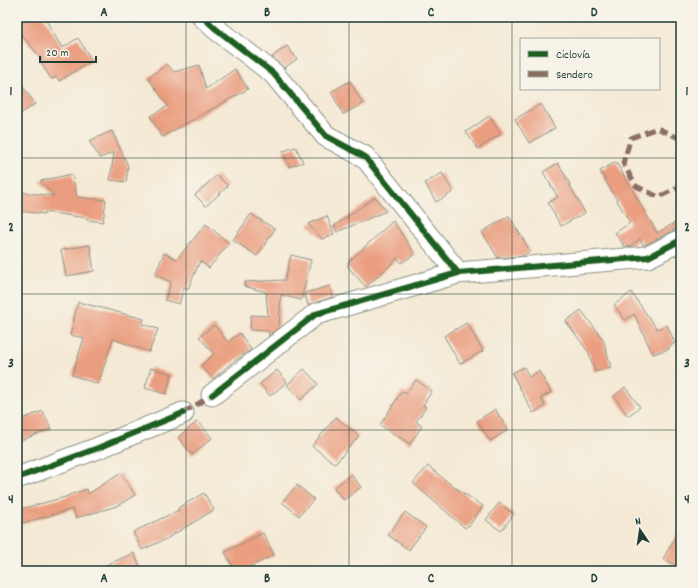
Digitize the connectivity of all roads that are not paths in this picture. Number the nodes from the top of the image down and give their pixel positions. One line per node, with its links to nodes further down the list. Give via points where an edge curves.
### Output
1 (203, 17): 3 (street, via 273,73 326,136 365,157)
2 (681, 240): 3 (street, via 648,257)
3 (458, 273): 4 (street, via 316,314)
4 (212, 396)
5 (183, 413): 6 (street)
6 (17, 478)

